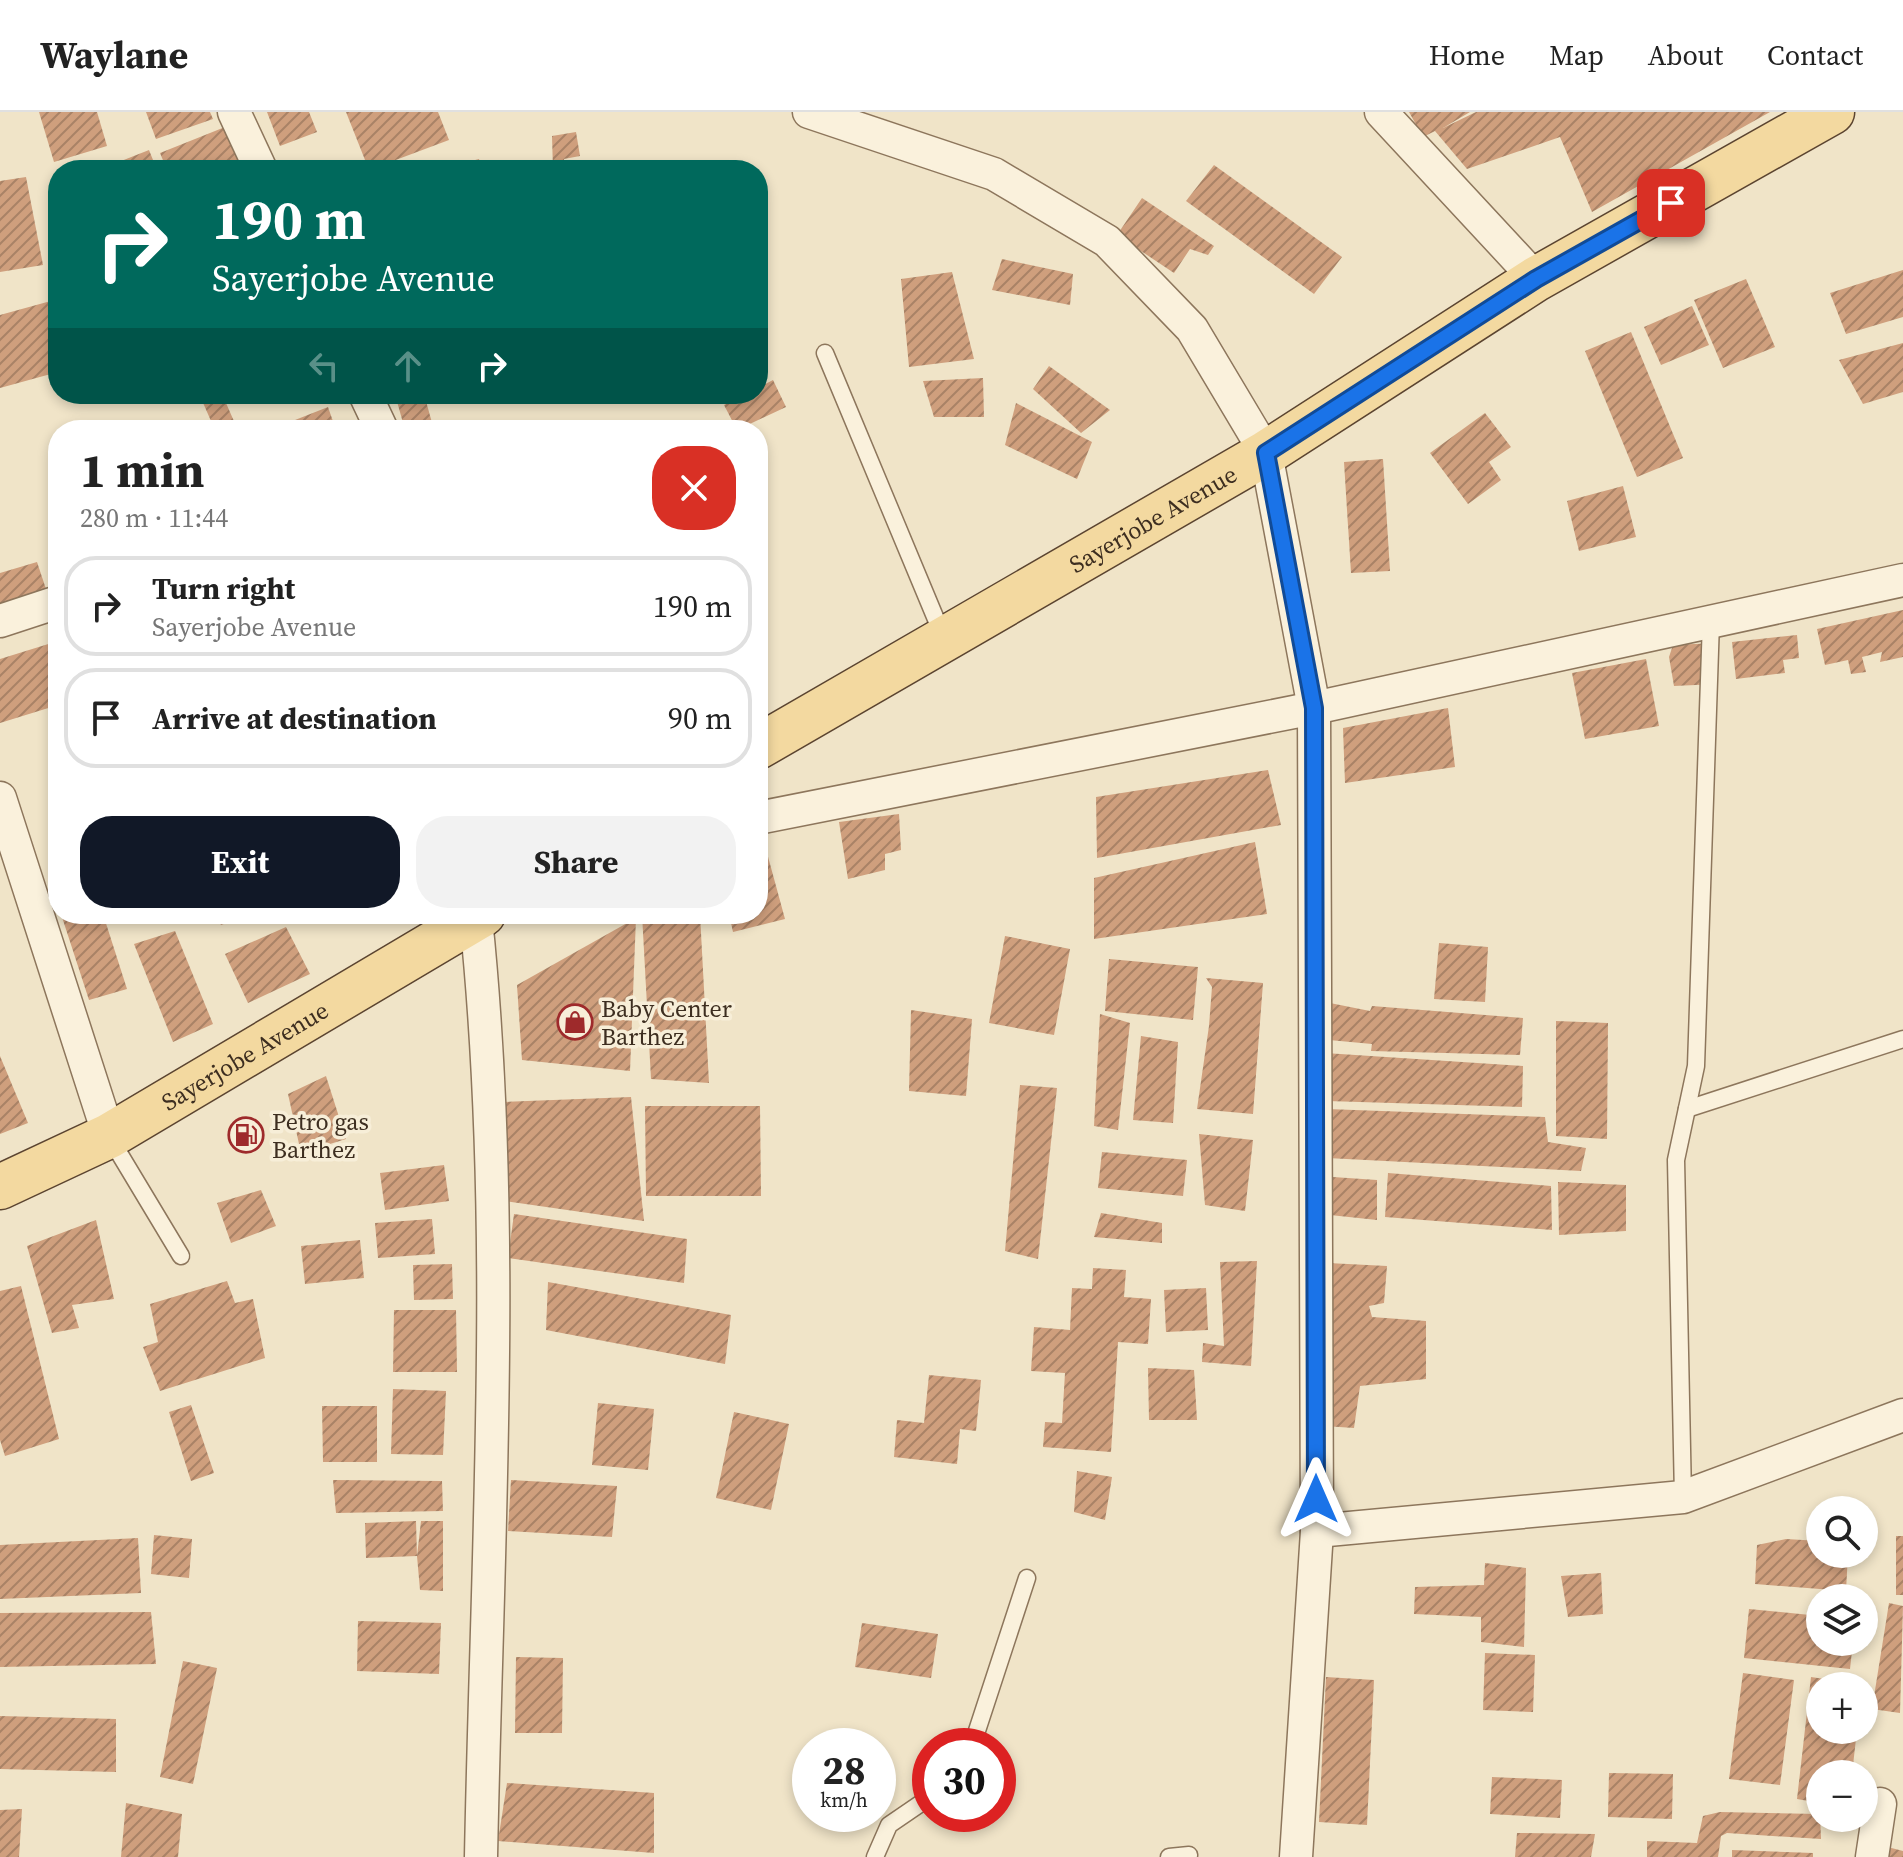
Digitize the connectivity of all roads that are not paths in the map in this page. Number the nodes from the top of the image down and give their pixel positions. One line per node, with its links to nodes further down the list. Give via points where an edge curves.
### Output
1 (234, 112): 5 (street)
2 (809, 112): 8 (street, via 994,174 1107,241 1192,329)
3 (1381, 112): 6 (street)
4 (1832, 112): 6 (main road, Sayerjobe Avenue)
5 (256, 160)
6 (1536, 279): 8 (main road, Sayerjobe Avenue)
7 (825, 353): 13 (lane)
8 (1266, 453): 13 (main road, Sayerjobe Avenue); 14 (street)
9 (1903, 580): 12 (street)
10 (48, 605): 11 (street)
11 (0, 621)
12 (1711, 621): 14 (street); 21 (lane, via 1696,1066)
13 (944, 639): 15 (main road, Sayerjobe Avenue)
14 (1314, 708): 17 (street); 27 (street)
15 (768, 741)
16 (0, 798): 22 (street)
17 (768, 816)
18 (468, 924): 22 (main road, Sayerjobe Avenue)
19 (480, 924): 33 (street, via 494,1249)
20 (1903, 1039): 21 (lane)
21 (1687, 1109): 26 (lane, via 1676,1160)
22 (109, 1136): 23 (main road, Sayerjobe Avenue); 24 (lane)
23 (0, 1187)
24 (181, 1256)
25 (1903, 1415): 26 (street)
26 (1683, 1497): 27 (street)
27 (1317, 1531): 36 (street)
28 (1027, 1578): 29 (lane)
29 (978, 1728)
30 (1880, 1804): 37 (street)
31 (912, 1809): 34 (lane, via 889,1825)
32 (1189, 1855): 35 (lane)
33 (481, 1857)
34 (875, 1857)
35 (1169, 1857)
36 (1296, 1857)
37 (1872, 1857)

